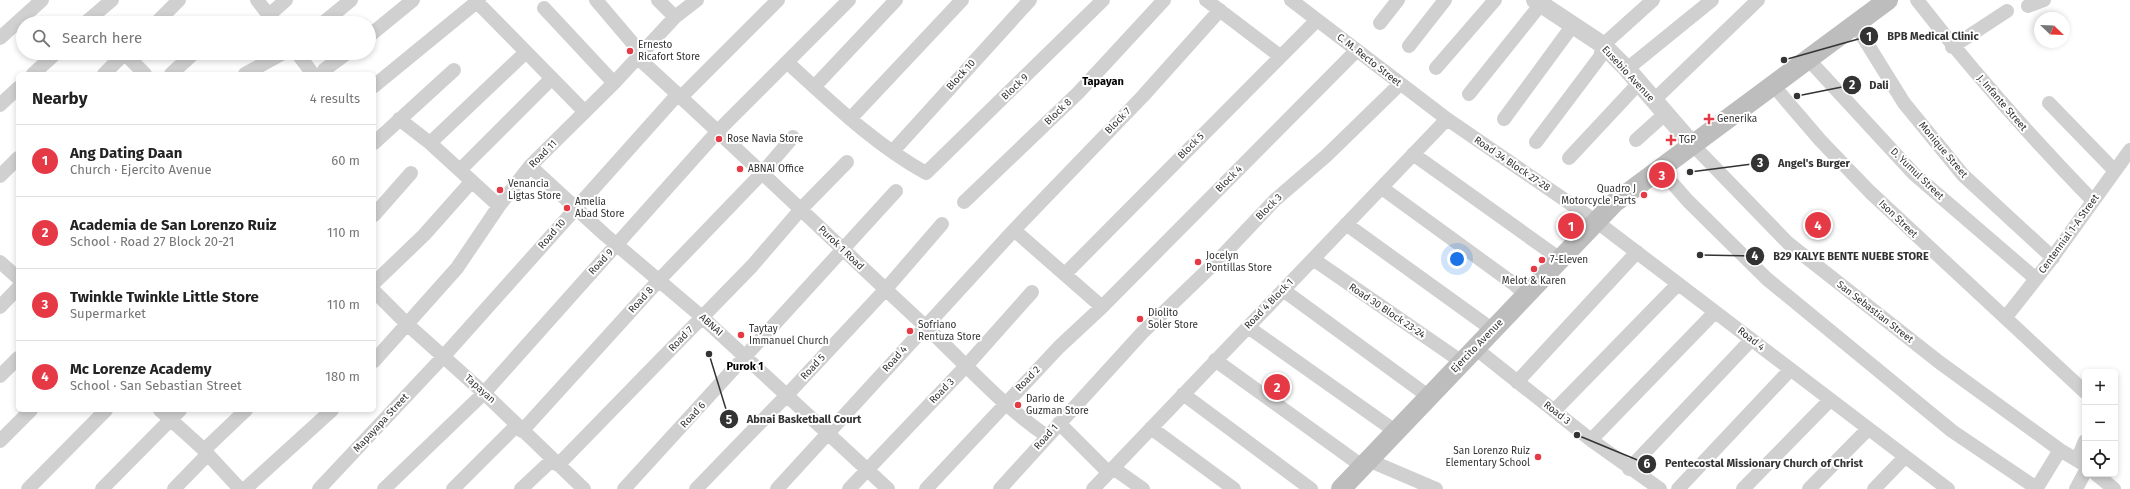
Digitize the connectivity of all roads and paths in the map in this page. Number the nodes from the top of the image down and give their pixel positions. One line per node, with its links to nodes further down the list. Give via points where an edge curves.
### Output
1 (42, 0): 35 (street)
2 (112, 0): 36 (street)
3 (179, 0): 37 (street)
4 (257, 0): 38 (street)
5 (286, 0): 39 (street)
6 (351, 0): 40 (street)
7 (413, 0): 47 (street)
8 (596, 0): 54 (street, Purok 1 Road)
9 (658, 0): 41 (street)
10 (697, 0): 41 (street, Road 11)
11 (778, 0): 83 (street, Road 10)
12 (850, 0): 64 (street, Road 9)
13 (896, 0): 80 (street)
14 (962, 0): 90 (street)
15 (1030, 0): 101 (street, Block 10)
16 (1103, 0): 101 (street, Block 9, via 926,173)
17 (1164, 0): 116 (street, Block 8, via 1078,93)
18 (1206, 0): 33 (street)
19 (1291, 0): 42 (street, C. M. Recto Street)
20 (1398, 0): 44 (street)
21 (1444, 0): 50 (street)
22 (1495, 0): 65 (street)
23 (1653, 0): 49 (street)
24 (1712, 0): 66 (street)
25 (1758, 0): 84 (street)
26 (1888, 0): 45 (main road, Ejercito Avenue)
27 (1917, 0): 51 (street, J. Infante Street)
28 (2044, 0): 31 (street)
29 (478, 1): 53 (street); 77 (street)
30 (1545, 3): 46 (street, Eusebio Avenue); 82 (street)
31 (2028, 6)
32 (544, 8): 75 (street)
33 (1220, 10): 55 (street); 125 (street, Block 7, via 1143,96)
34 (2007, 11): 51 (street)
35 (24, 16)
36 (93, 16)
37 (163, 16)
38 (270, 16)
39 (274, 16)
40 (332, 16)
41 (675, 17): 54 (street, Road 11)
42 (1317, 20): 52 (street, C. M. Recto Street); 55 (street, Block 5)
43 (16, 24): 48 (street)
44 (1380, 24)
45 (1855, 24): 56 (main road, Ejercito Avenue); 129 (street, Monique Street, via 1904,103 1963,175)
46 (1573, 25): 49 (street, Eusebio Avenue); 92 (street)
47 (376, 30)
48 (0, 38)
49 (1603, 45): 66 (street, Eusebio Avenue); 97 (street, via 1600,57)
50 (1409, 46)
51 (1952, 47): 117 (street, J. Infante Street)
52 (1356, 51): 78 (street, C. M. Recto Street); 146 (street, Block 4)
53 (525, 53): 74 (street); 98 (street)
54 (639, 55): 75 (street, Road 11); 83 (street, Purok 1 Road)
55 (1280, 56): 133 (street, Block 5)
56 (1808, 59): 79 (main road, Ejercito Avenue); 135 (street, D. Yumul Street, via 1914,174)
57 (48, 60): 68 (street)
58 (119, 60): 69 (street)
59 (126, 60): 70 (street)
60 (186, 60): 71 (street)
61 (270, 60): 72 (street)
62 (305, 60): 73 (street)
63 (337, 60): 73 (street)
64 (788, 63): 80 (street); 93 (street, Road 9)
65 (1436, 68)
66 (1627, 69): 76 (street, Eusebio Avenue)
67 (454, 70): 89 (street)
68 (35, 72)
69 (106, 72)
70 (142, 72)
71 (172, 72)
72 (249, 72)
73 (319, 72)
74 (552, 78): 87 (street); 108 (street)
75 (614, 83): 87 (street, Road 11)
76 (1639, 83): 84 (street, Eusebio Avenue); 103 (street)
77 (376, 84)
78 (1400, 84): 91 (street, C. M. Recto Street); 154 (street, Block 3, via 1326,156 1275,200 1220,258)
79 (1773, 85): 99 (main road, Ejercito Avenue); 149 (street, Ison Street, via 1820,140 1870,192)
80 (814, 87): 90 (street)
81 (16, 90): 86 (street)
82 (1469, 94)
83 (680, 96): 93 (street, Purok 1 Road); 119 (street, Road 10)
84 (1653, 101): 88 (street, Eusebio Avenue)
85 (2049, 103): 109 (street)
86 (0, 105)
87 (585, 112): 106 (street, Road 11)
88 (1665, 114): 95 (street); 99 (street, Eusebio Avenue)
89 (399, 119): 96 (street); 98 (street)
90 (850, 119): 101 (street)
91 (1446, 119): 102 (street, Road 4 Block 1); 122 (street, Road 34 Block 27-28)
92 (1504, 119)
93 (718, 131): 110 (street, Purok 1 Road); 126 (street, Road 9)
94 (793, 137): 110 (street, Road 8)
95 (1636, 140)
96 (376, 141)
97 (1536, 142)
98 (430, 143): 108 (street)
99 (1692, 144): 107 (main road, Ejercito Avenue); 188 (street, San Sebastian Street, via 1788,243 1939,362)
100 (2130, 150): 109 (street, Centennial 1-A Street)
101 (893, 151)
102 (1413, 154): 114 (street, Road 4 Block 1); 131 (street)
103 (1569, 158)
104 (16, 160): 112 (street)
105 (847, 162): 120 (street, Road 7)
106 (530, 166): 118 (street, Road 11); 119 (street, ABNAI)
107 (1660, 169): 122 (main road, Ejercito Avenue, via 1614,203); 188 (street, via 1688,201 1767,279 1952,431 2035,488)
108 (460, 170): 113 (street)
109 (2114, 170): 117 (street, Centennial 1-A Street)
110 (763, 172): 120 (street, Purok 1 Road); 136 (street, Road 8)
111 (411, 173): 121 (street)
112 (0, 176)
113 (472, 181): 118 (street); 137 (street, via 424,235)
114 (1382, 188): 124 (street, Road 4 Block 1); 144 (street)
115 (896, 191): 127 (street, Road 6)
116 (964, 202)
117 (2092, 202): 129 (street, Centennial 1-A Street)
118 (499, 206): 150 (street, Road 11, via 457,268)
119 (575, 207): 126 (street, ABNAI); 157 (street, Road 10)
120 (801, 209): 127 (street, Purok 1 Road); 148 (street, Road 7, via 752,266)
121 (376, 214)
122 (1597, 222): 128 (street, Road 4); 131 (main road, Ejercito Avenue)
123 (942, 224): 140 (street, Road 5)
124 (1346, 224): 130 (street, Road 4 Block 1); 153 (street)
125 (1014, 230): 133 (street); 151 (street, Road 4)
126 (617, 244): 136 (street, ABNAI); 167 (street, Road 9)
127 (842, 250): 140 (street, Purok 1 Road); 158 (street, Road 6)
128 (1637, 252): 138 (street, Road 4); 165 (street)
129 (2053, 258): 135 (street, Centennial 1-A Street)
130 (1313, 259): 141 (street, Road 4 Block 1); 156 (street, Road 30 Block 23-24, via 1396,316)
131 (1560, 259): 144 (main road, Ejercito Avenue)
132 (0, 262): 134 (street)
133 (1065, 274): 146 (street)
134 (16, 276)
135 (2036, 279): 149 (street, Centennial 1-A Street)
136 (660, 280): 148 (street, ABNAI); 180 (street, Road 8)
137 (376, 281)
138 (1678, 284): 147 (street, Road 4); 173 (street)
139 (16, 290): 145 (street)
140 (885, 290): 151 (street, Purok 1 Road); 169 (street, Road 5)
141 (1283, 290): 152 (street, Road 4 Block 1); 170 (street)
142 (1032, 292): 162 (street, Road 3)
143 (376, 293): 150 (street, Tapayan)
144 (1526, 295): 153 (main road, Ejercito Avenue)
145 (0, 307)
146 (1102, 307): 172 (street, Road 2)
147 (1715, 312): 155 (street, Road 4); 186 (street)
148 (702, 317): 158 (street, ABNAI); 193 (street, Road 7)
149 (2006, 317): 166 (street, Ison Street)
150 (408, 325): 157 (street, Tapayan); 159 (street, Road 11)
151 (925, 326): 162 (street, Purok 1 Road); 184 (street, Road 4)
152 (1248, 327): 161 (street, Road 4 Block 1); 183 (street)
153 (1493, 330): 156 (main road, Ejercito Avenue)
154 (1142, 333): 179 (street, Road 1)
155 (1751, 340): 163 (street, Road 4); 196 (street)
156 (1469, 355): 165 (street, Road 3); 170 (main road, Ejercito Avenue)
157 (443, 357): 167 (street, Tapayan); 205 (street, Mapayapa Street)
158 (747, 357): 169 (street, ABNAI); 210 (street, Road 6)
159 (376, 359)
160 (16, 360): 164 (street)
161 (1215, 360): 168 (street, Road 4 Block 1); 194 (street)
162 (967, 365): 172 (street, Purok 1 Road); 195 (street, Road 3)
163 (1790, 370): 171 (street, Road 4); 224 (street)
164 (0, 376)
165 (1517, 382): 173 (street, Road 3)
166 (2082, 389)
167 (484, 393): 180 (street, Tapayan); 206 (street, Road 9)
168 (1183, 394): 181 (street, Road 4 Block 1); 220 (street)
169 (787, 395): 184 (street, ABNAI); 211 (street, Road 5)
170 (1428, 396): 183 (main road, Ejercito Avenue)
171 (1830, 400): 182 (street, Road 4); 225 (street)
172 (1005, 403): 185 (street, Purok 1 Road); 215 (street, Road 2)
173 (1554, 411): 186 (street, Road 3)
174 (29, 412): 187 (street)
175 (104, 412): 200 (street)
176 (244, 412): 190 (street)
177 (330, 412): 204 (street)
178 (175, 415): 190 (street); 201 (street)
179 (1059, 423): 185 (street, Road 1); 197 (street)
180 (520, 428): 193 (street, Tapayan); 207 (street, Road 8)
181 (1151, 428): 197 (street, Road 4 Block 1); 219 (street)
182 (1868, 429): 191 (street, Road 4); 226 (street)
183 (1395, 431): 194 (main road, Ejercito Avenue)
184 (828, 433): 195 (street, ABNAI); 212 (street, Road 4)
185 (1047, 436): 216 (street, Road 1)
186 (1591, 440): 196 (street, Road 3)
187 (0, 441)
188 (2060, 450): 192 (street, San Sebastian Street)
189 (2082, 451): 192 (street)
190 (206, 452): 202 (street); 203 (street)
191 (1905, 457): 227 (street); 228 (street, Road 4)
192 (2079, 461)
193 (555, 463): 208 (street, Road 7); 209 (street, Tapayan)
194 (1365, 463): 221 (main road, Ejercito Avenue); 222 (street)
195 (867, 469): 213 (street, Road 3); 214 (street, ABNAI)
196 (1629, 469): 223 (street, Road 3)
197 (1110, 470): 217 (street, Road 4 Block 1); 218 (street)
198 (2082, 477): 229 (street)
199 (2100, 477): 230 (street)
200 (28, 489)
201 (102, 489)
202 (174, 489)
203 (240, 489)
204 (245, 489)
205 (320, 489)
206 (384, 489)
207 (453, 489)
208 (521, 489)
209 (584, 489)
210 (624, 489)
211 (696, 489)
212 (777, 489)
213 (849, 489)
214 (888, 489)
215 (926, 489)
216 (1000, 489)
217 (1093, 489)
218 (1144, 489)
219 (1234, 489)
220 (1311, 489)
221 (1341, 489)
222 (1436, 489)
223 (1660, 489)
224 (1678, 489)
225 (1743, 489)
226 (1809, 489)
227 (1875, 489)
228 (1948, 489)
229 (2076, 489)
230 (2114, 489)

